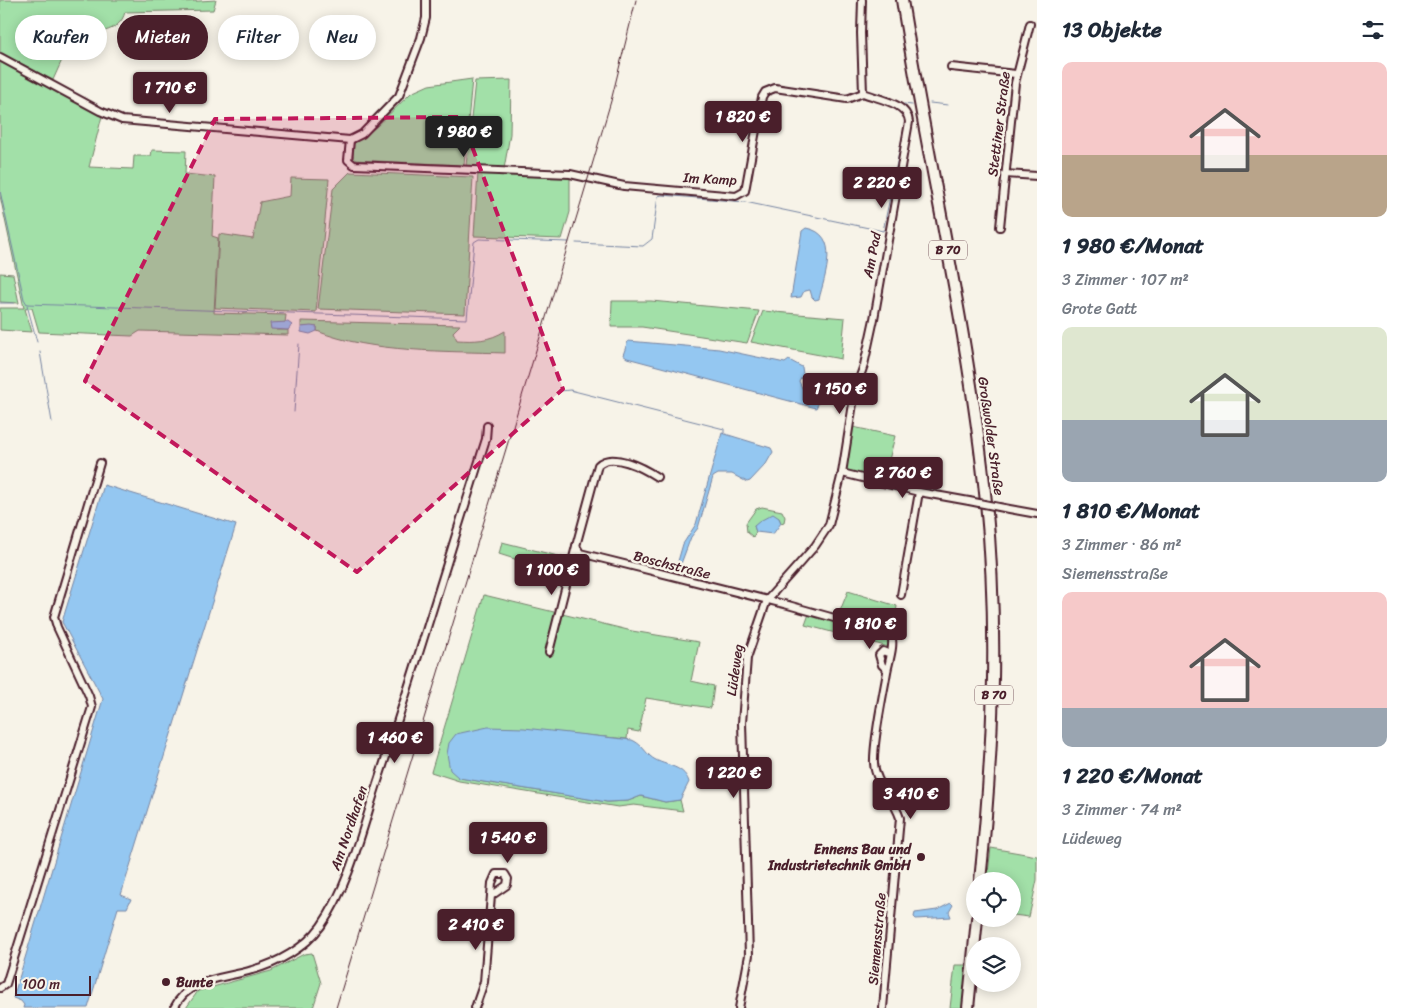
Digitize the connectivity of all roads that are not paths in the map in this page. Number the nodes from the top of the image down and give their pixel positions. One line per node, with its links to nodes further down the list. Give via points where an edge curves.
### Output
1 (426, 0): 9 (street, via 421,38 402,91 362,134)
2 (862, 0): 8 (street)
3 (902, 0): 26 (main road, Großwolder Straße / B 70, via 966,349 987,508 994,613 994,674 991,774)
4 (1030, 24): 7 (street, Stettiner Straße)
5 (0, 57): 9 (street, via 122,120)
6 (951, 67): 7 (street)
7 (1016, 74): 10 (street, Stettiner Straße)
8 (863, 93): 9 (street, Im Kamp, via 847,99 775,88 765,92 745,191 740,195 624,186 570,174 354,165 349,163); 13 (street, Am Pad, via 903,108 910,119)
9 (350, 140)
10 (1005, 174): 11 (street); 12 (street, Stettiner Straße)
11 (1037, 176)
12 (1000, 227)
13 (864, 364): 16 (street, Lüdeweg, via 855,391)
14 (487, 426): 30 (street, Am Nordhafen, via 486,439 386,756 341,890 329,914 307,941 286,956 252,970 193,986)
15 (100, 462): 29 (street, via 54,617 92,707 6,984)
16 (842, 473): 18 (street); 22 (street, Lüdeweg, via 826,532)
17 (657, 476): 20 (street, via 644,468 612,460 601,462)
18 (919, 492): 19 (street, bridge); 21 (street)
19 (1037, 514)
20 (576, 546): 22 (street, Boschstraße, via 580,554); 23 (street)
21 (901, 595)
22 (767, 600): 24 (street, Siemensstraße, via 886,631 892,638); 32 (street, Lüdeweg, via 751,642 744,680 742,723 749,955)
23 (549, 652)
24 (890, 654): 25 (street, Siemensstraße); 25 (street, Siemensstraße, via 883,651 879,655)
25 (887, 670): 33 (street, Siemensstraße, via 874,762 880,783 897,807 900,831)
26 (981, 872)
27 (492, 896): 31 (street, via 484,982)
28 (976, 927): 34 (main road)
29 (0, 988)
30 (174, 1008)
31 (475, 1008)
32 (739, 1008)
33 (883, 1008)
34 (968, 1008)

